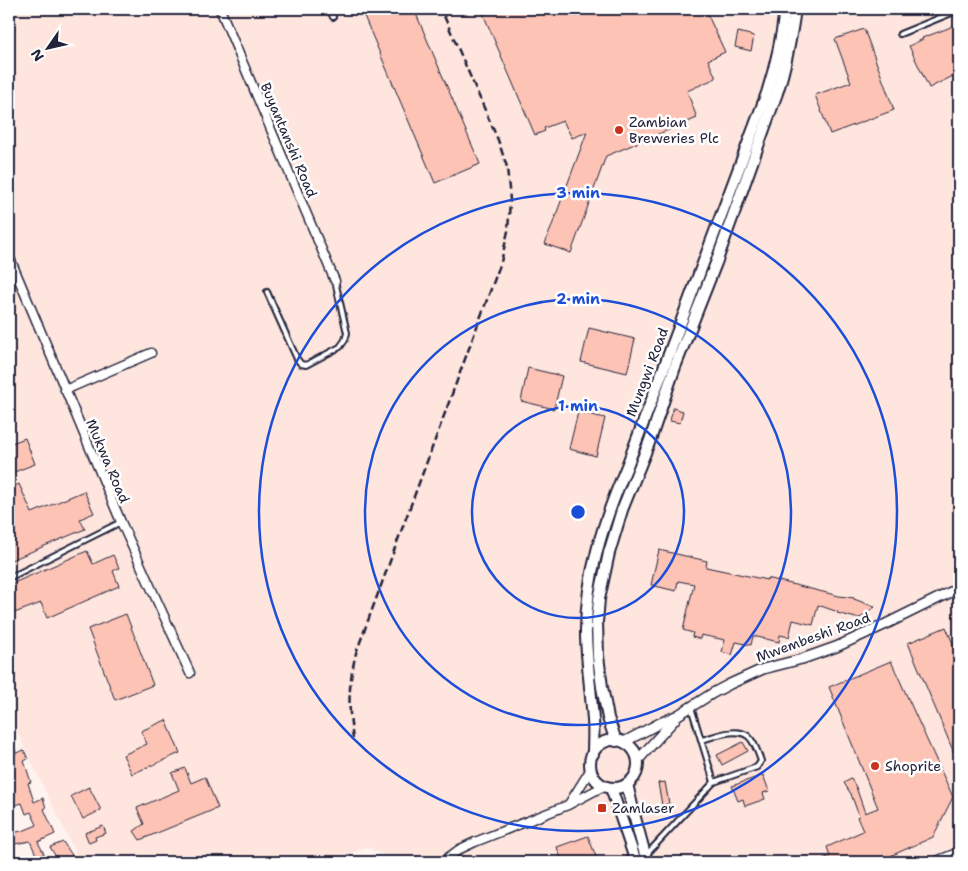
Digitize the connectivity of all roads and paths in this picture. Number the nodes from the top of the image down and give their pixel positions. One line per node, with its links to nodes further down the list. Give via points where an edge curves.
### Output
1 (220, 9): 9 (street, Buyantanshi Road)
2 (329, 9): 6 (lane)
3 (785, 9): 12 (main road, Mungwi Road, via 780,48 767,93)
4 (795, 9): 13 (main road, Mungwi Road, via 784,75)
5 (959, 10): 7 (lane)
6 (333, 17)
7 (900, 34)
8 (9, 256): 14 (street, Mukwa Road)
9 (335, 281): 10 (lane, via 347,333 345,340 340,347 306,365 297,359)
10 (266, 292)
11 (151, 353): 14 (street)
12 (665, 362): 13 (main road); 23 (main road, Mungwi Road, via 614,498 590,583 586,635)
13 (675, 367): 22 (main road, Mungwi Road, via 615,530 599,599 598,656 602,687 608,718)
14 (65, 390): 15 (street, Mukwa Road)
15 (121, 522): 16 (lane); 18 (street, Mukwa Road)
16 (13, 576)
17 (959, 588): 19 (street, Mwembeshi Road, via 884,626 730,684)
18 (190, 673)
19 (691, 707): 20 (street, Mwembeshi Road); 21 (lane)
20 (678, 715): 22 (street); 24 (street)
21 (701, 740): 26 (lane); 26 (lane, via 733,732 745,735 755,745 761,761 757,767)
22 (620, 742): 23 (main road, via 600,745); 24 (main road, via 633,750)
23 (593, 754): 25 (main road)
24 (638, 760): 27 (main road, via 636,774)
25 (591, 769): 28 (main road, via 598,782); 29 (street)
26 (714, 782): 31 (lane)
27 (627, 784): 28 (main road); 31 (main road)
28 (608, 787): 29 (street); 33 (main road)
29 (568, 805): 32 (street, via 475,842)
30 (959, 852): 34 (street)
31 (646, 859)
32 (446, 862)
33 (636, 862)
34 (934, 862)

